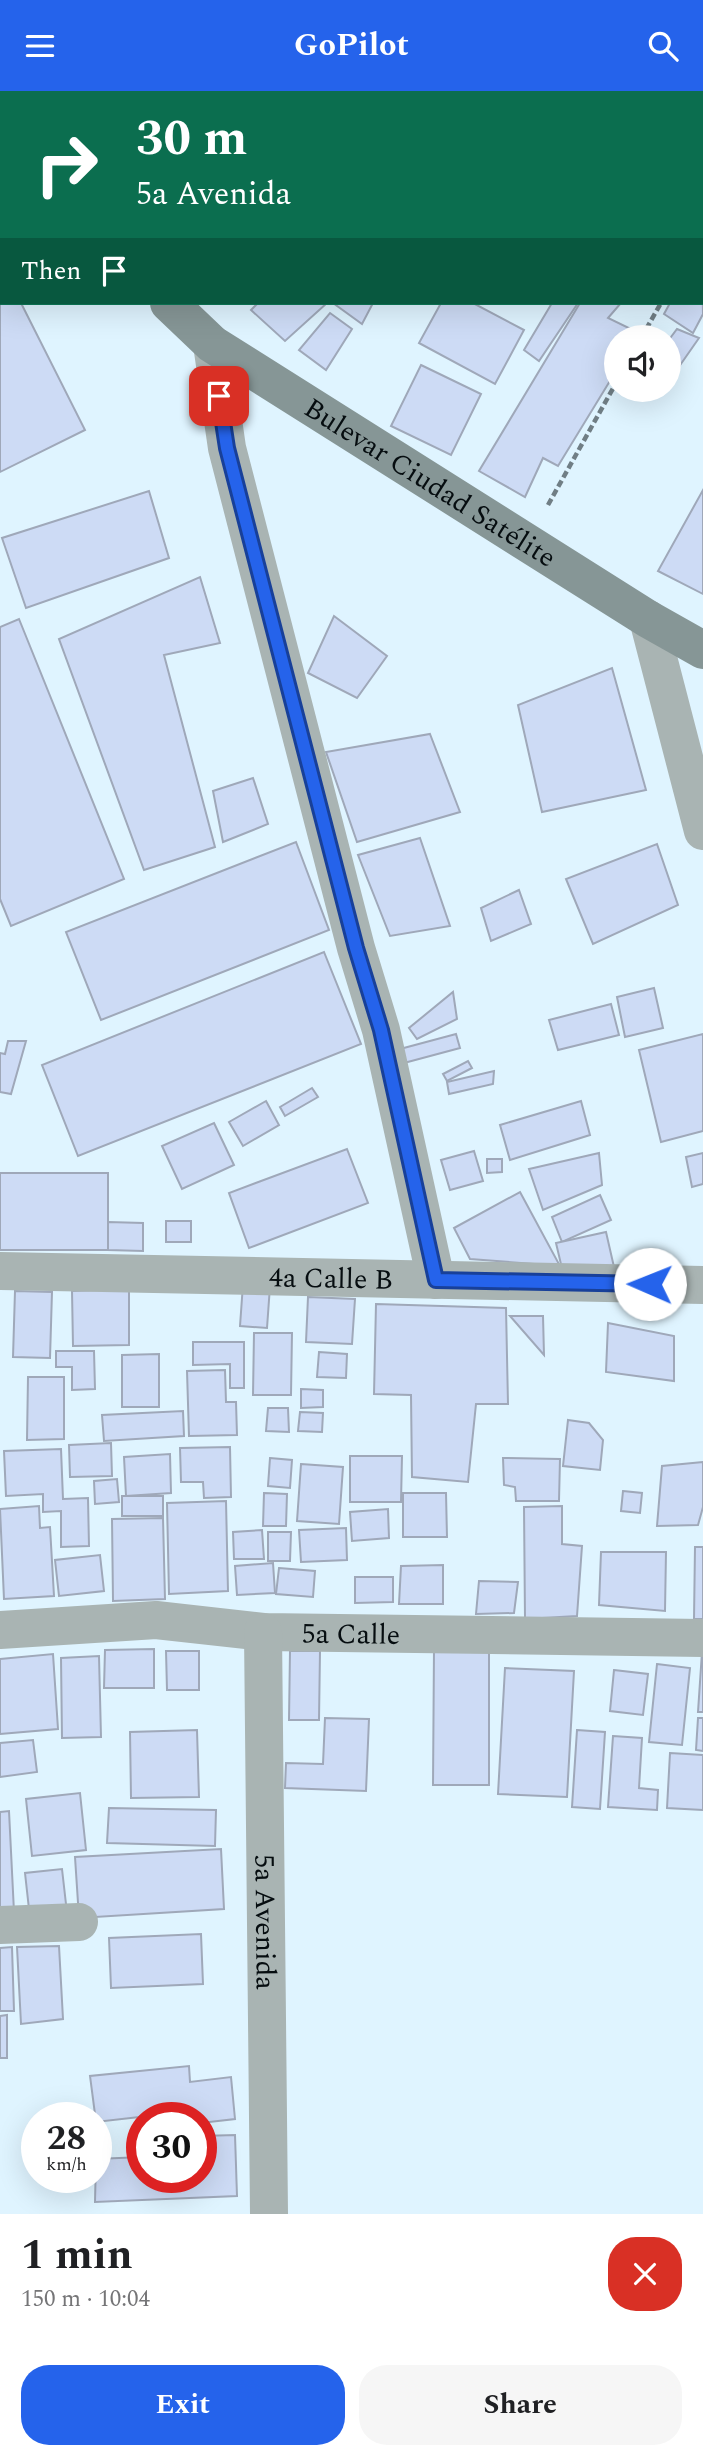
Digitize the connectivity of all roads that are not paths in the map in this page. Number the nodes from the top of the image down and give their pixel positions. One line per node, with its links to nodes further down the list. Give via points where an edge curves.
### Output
1 (171, 305): 2 (street, Bulevar Ciudad Satélite)
2 (212, 344): 3 (street, Bulevar Ciudad Satélite); 7 (street, via 227,448 381,1030)
3 (649, 619): 4 (street, Bulevar Ciudad Satélite); 5 (street)
4 (703, 650)
5 (703, 831)
6 (0, 1271): 7 (street, 4a Calle B)
7 (436, 1280): 8 (street, 4a Calle B)
8 (703, 1285)
9 (0, 1630): 10 (street, 5a Calle, via 156,1620)
10 (263, 1632): 11 (street, 5a Calle); 14 (street, 5a Avenida)
11 (703, 1638)
12 (79, 1922): 13 (street)
13 (0, 1926)
14 (269, 2214)

